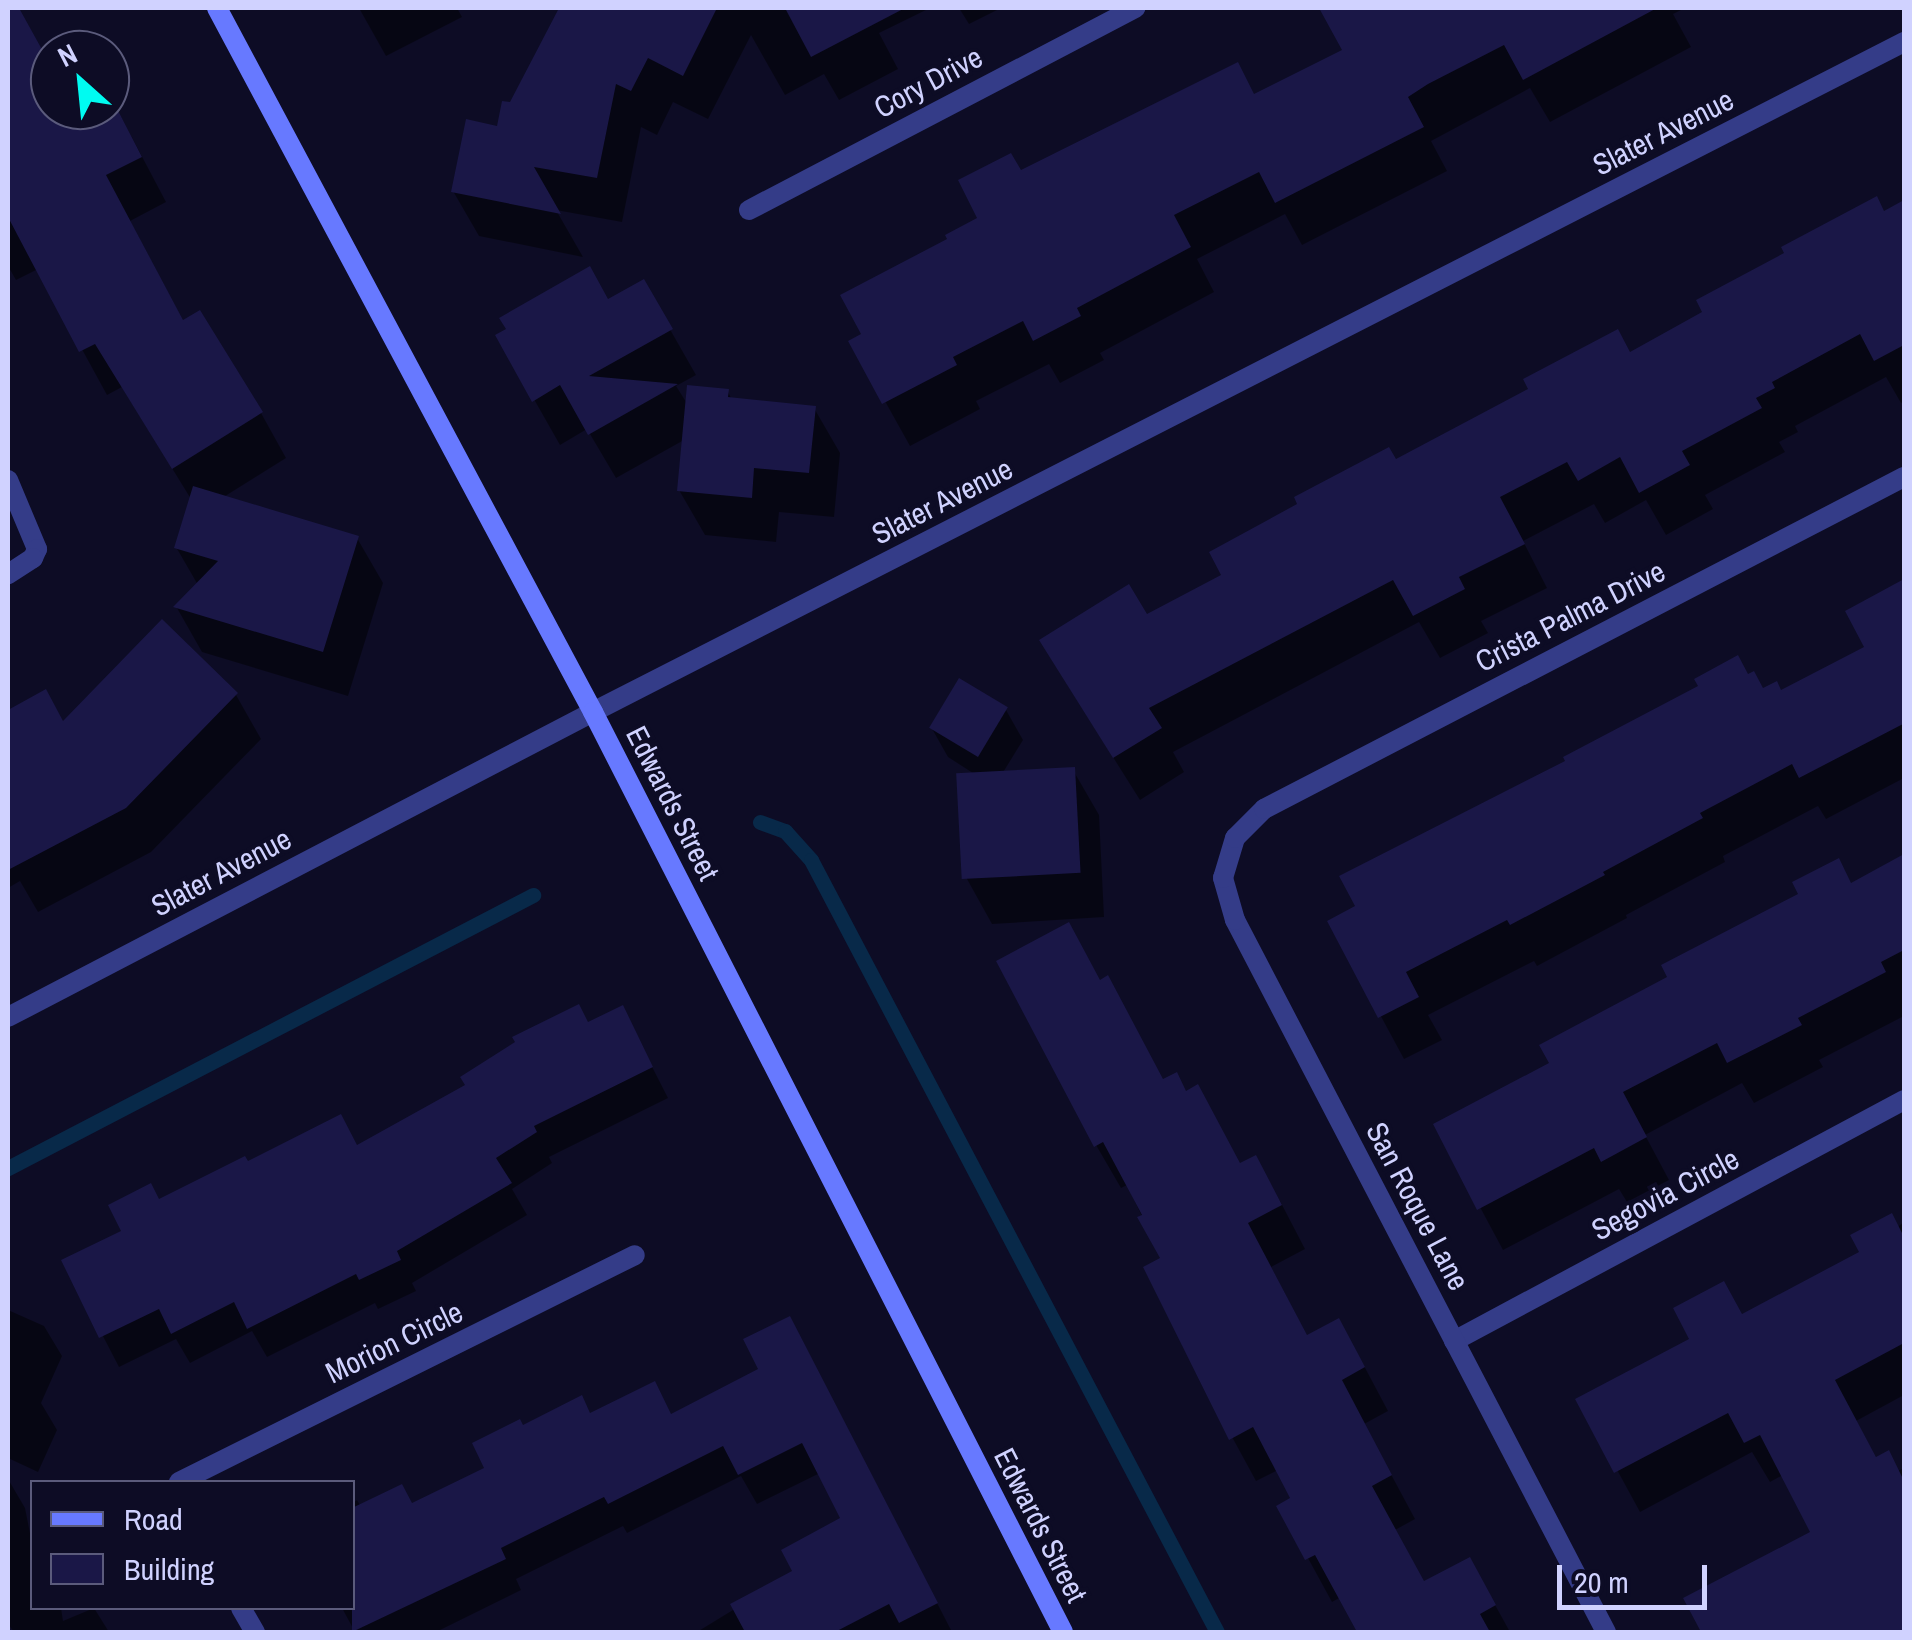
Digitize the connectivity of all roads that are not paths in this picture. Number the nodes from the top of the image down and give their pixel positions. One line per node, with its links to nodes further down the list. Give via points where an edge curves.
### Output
1 (217, 8): 8 (main road, Edwards Street)
2 (1136, 8): 4 (street, Cory Drive)
3 (1904, 42): 8 (street, Slater Avenue)
4 (748, 210)
5 (1904, 477): 9 (street, Crista Palma Drive)
6 (8, 480): 7 (street, via 37,549)
7 (8, 574)
8 (593, 712): 10 (street, Slater Avenue); 15 (main road, Edwards Street)
9 (1264, 808): 13 (street, San Roque Lane, via 1235,838 1223,878 1235,920)
10 (8, 1017)
11 (1904, 1100): 13 (street, Segovia Circle)
12 (635, 1256): 14 (street, Morion Circle)
13 (1454, 1341): 16 (street, San Roque Lane)
14 (183, 1480)
15 (1063, 1632)
16 (1606, 1632)

